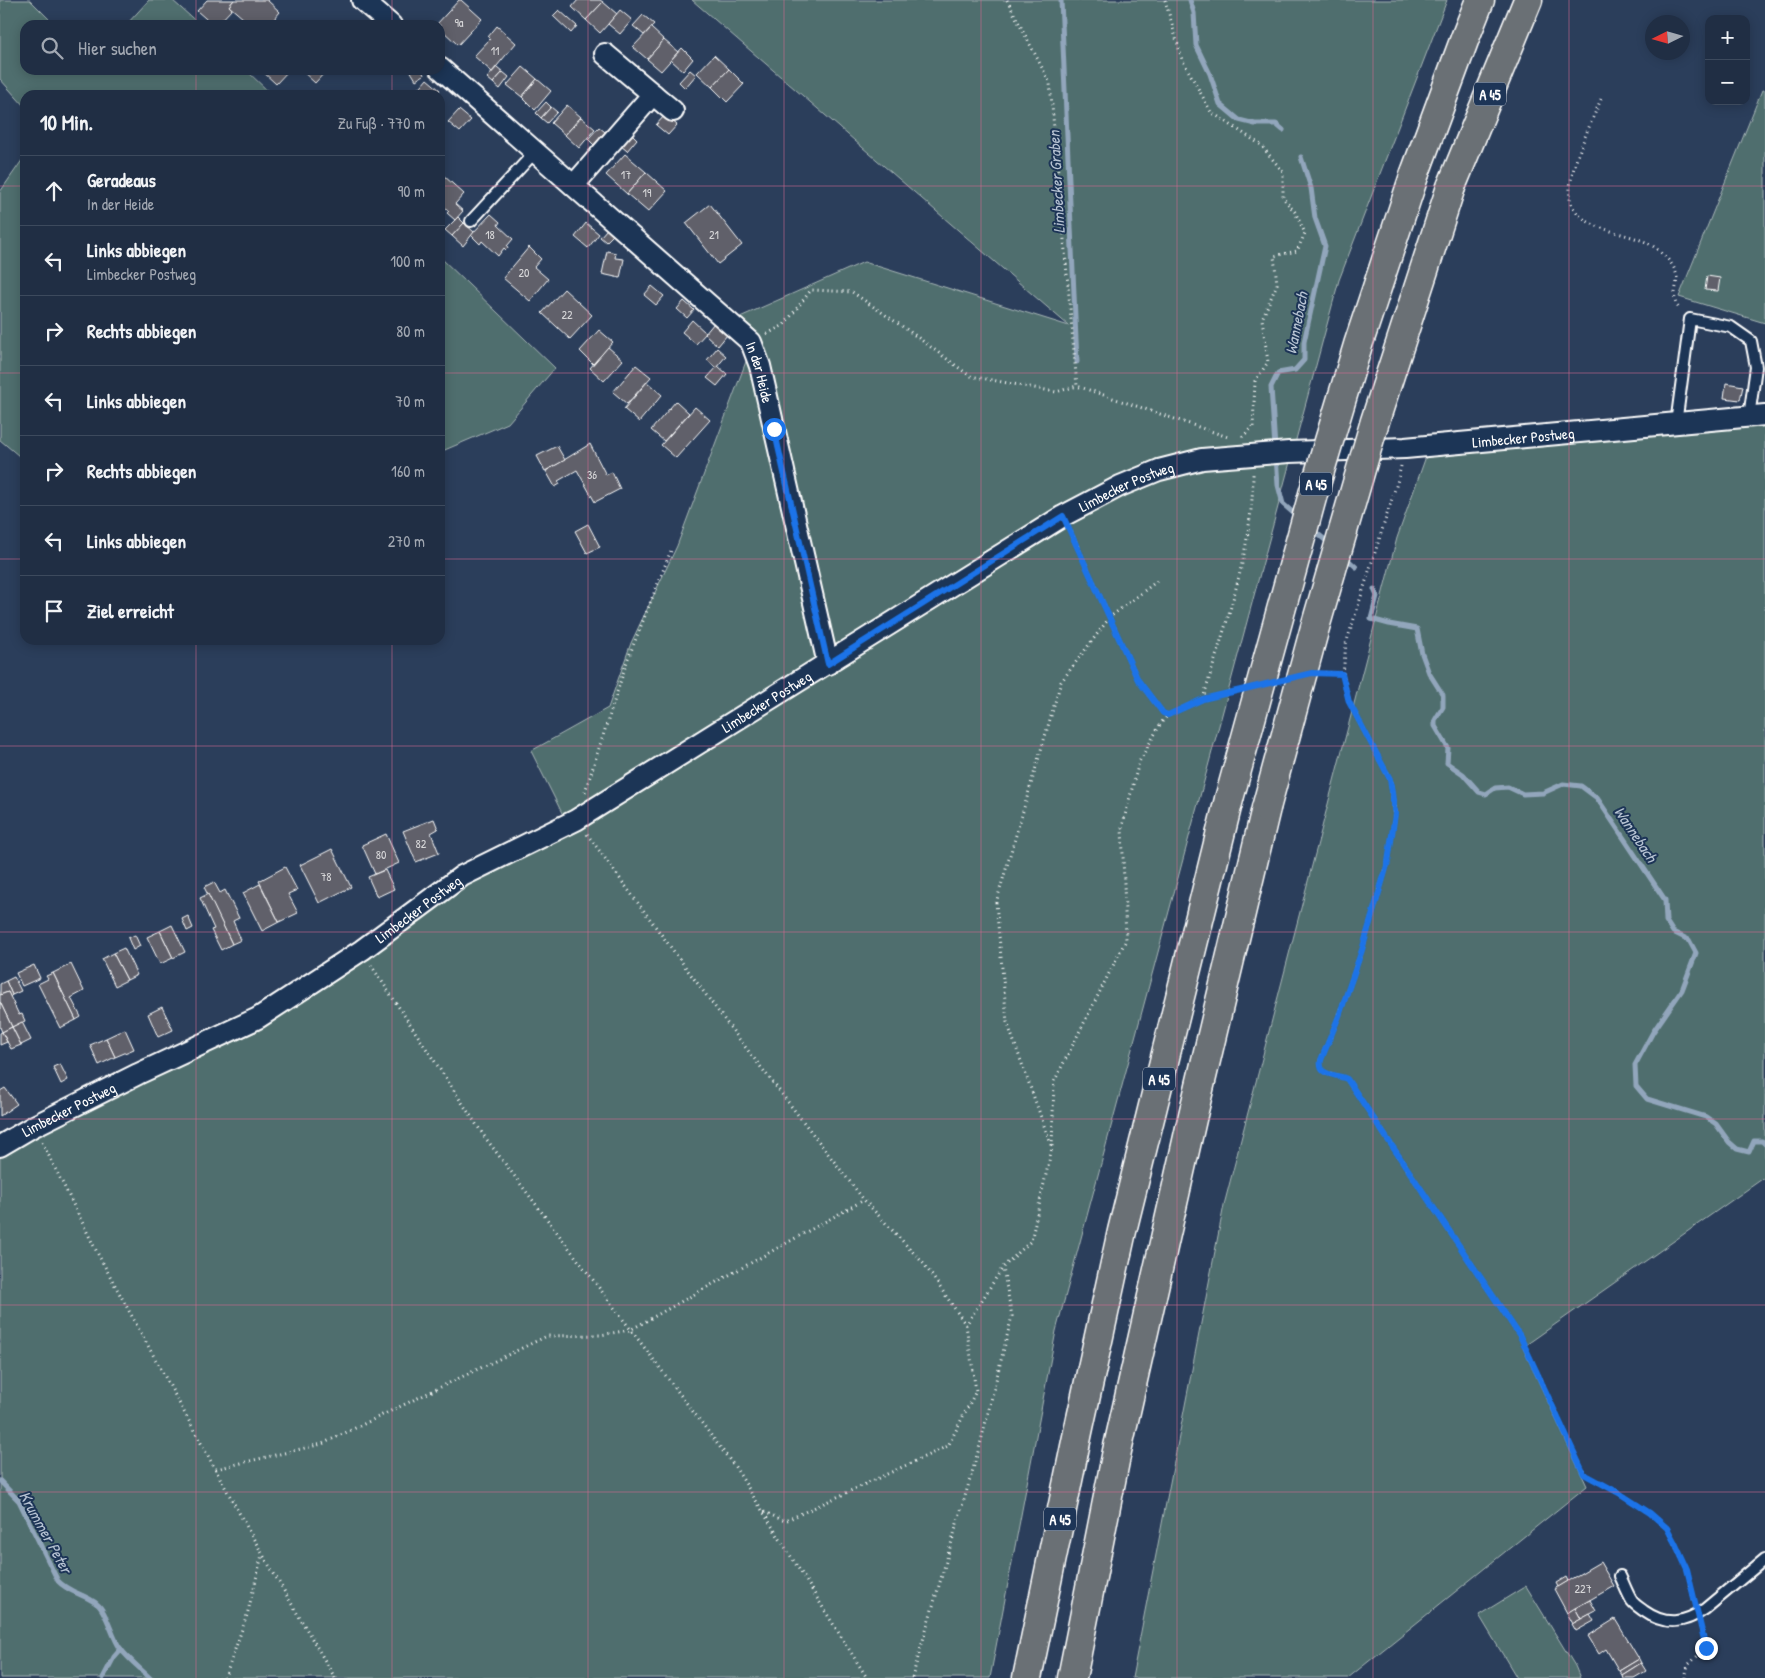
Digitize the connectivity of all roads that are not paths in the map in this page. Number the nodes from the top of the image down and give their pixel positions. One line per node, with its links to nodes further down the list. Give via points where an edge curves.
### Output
1 (362, 0): 4 (street)
2 (1480, 0): 18 (highway, A 45, bridge, via 1415,173 1358,345 1229,798 1120,1240)
3 (1528, 0): 19 (highway, A 45, bridge, via 1451,187 1372,430 1314,631 1266,808 1192,1119 1117,1451)
4 (385, 20)
5 (605, 54): 7 (street)
6 (445, 72): 9 (street, In der Heide)
7 (653, 94): 8 (street); 10 (street)
8 (673, 111)
9 (535, 152): 10 (street, In der Heide); 11 (lane)
10 (574, 185): 14 (street, In der Heide, via 751,342 760,366)
11 (471, 221)
12 (1757, 416): 13 (street, Limbecker Postweg); 13 (lane, via 1756,367 1751,341 1731,327 1690,319)
13 (1676, 424): 14 (street, Limbecker Postweg, via 1405,448 1252,451 1159,470 1063,516)
14 (828, 664): 15 (street, Limbecker Postweg, via 576,820 462,876 362,950 258,1018 138,1074)
15 (0, 1146)
16 (1765, 1559): 17 (lane, via 1698,1615 1682,1621 1656,1619 1633,1603)
17 (1620, 1576)
18 (1027, 1678)
19 (1072, 1678)

